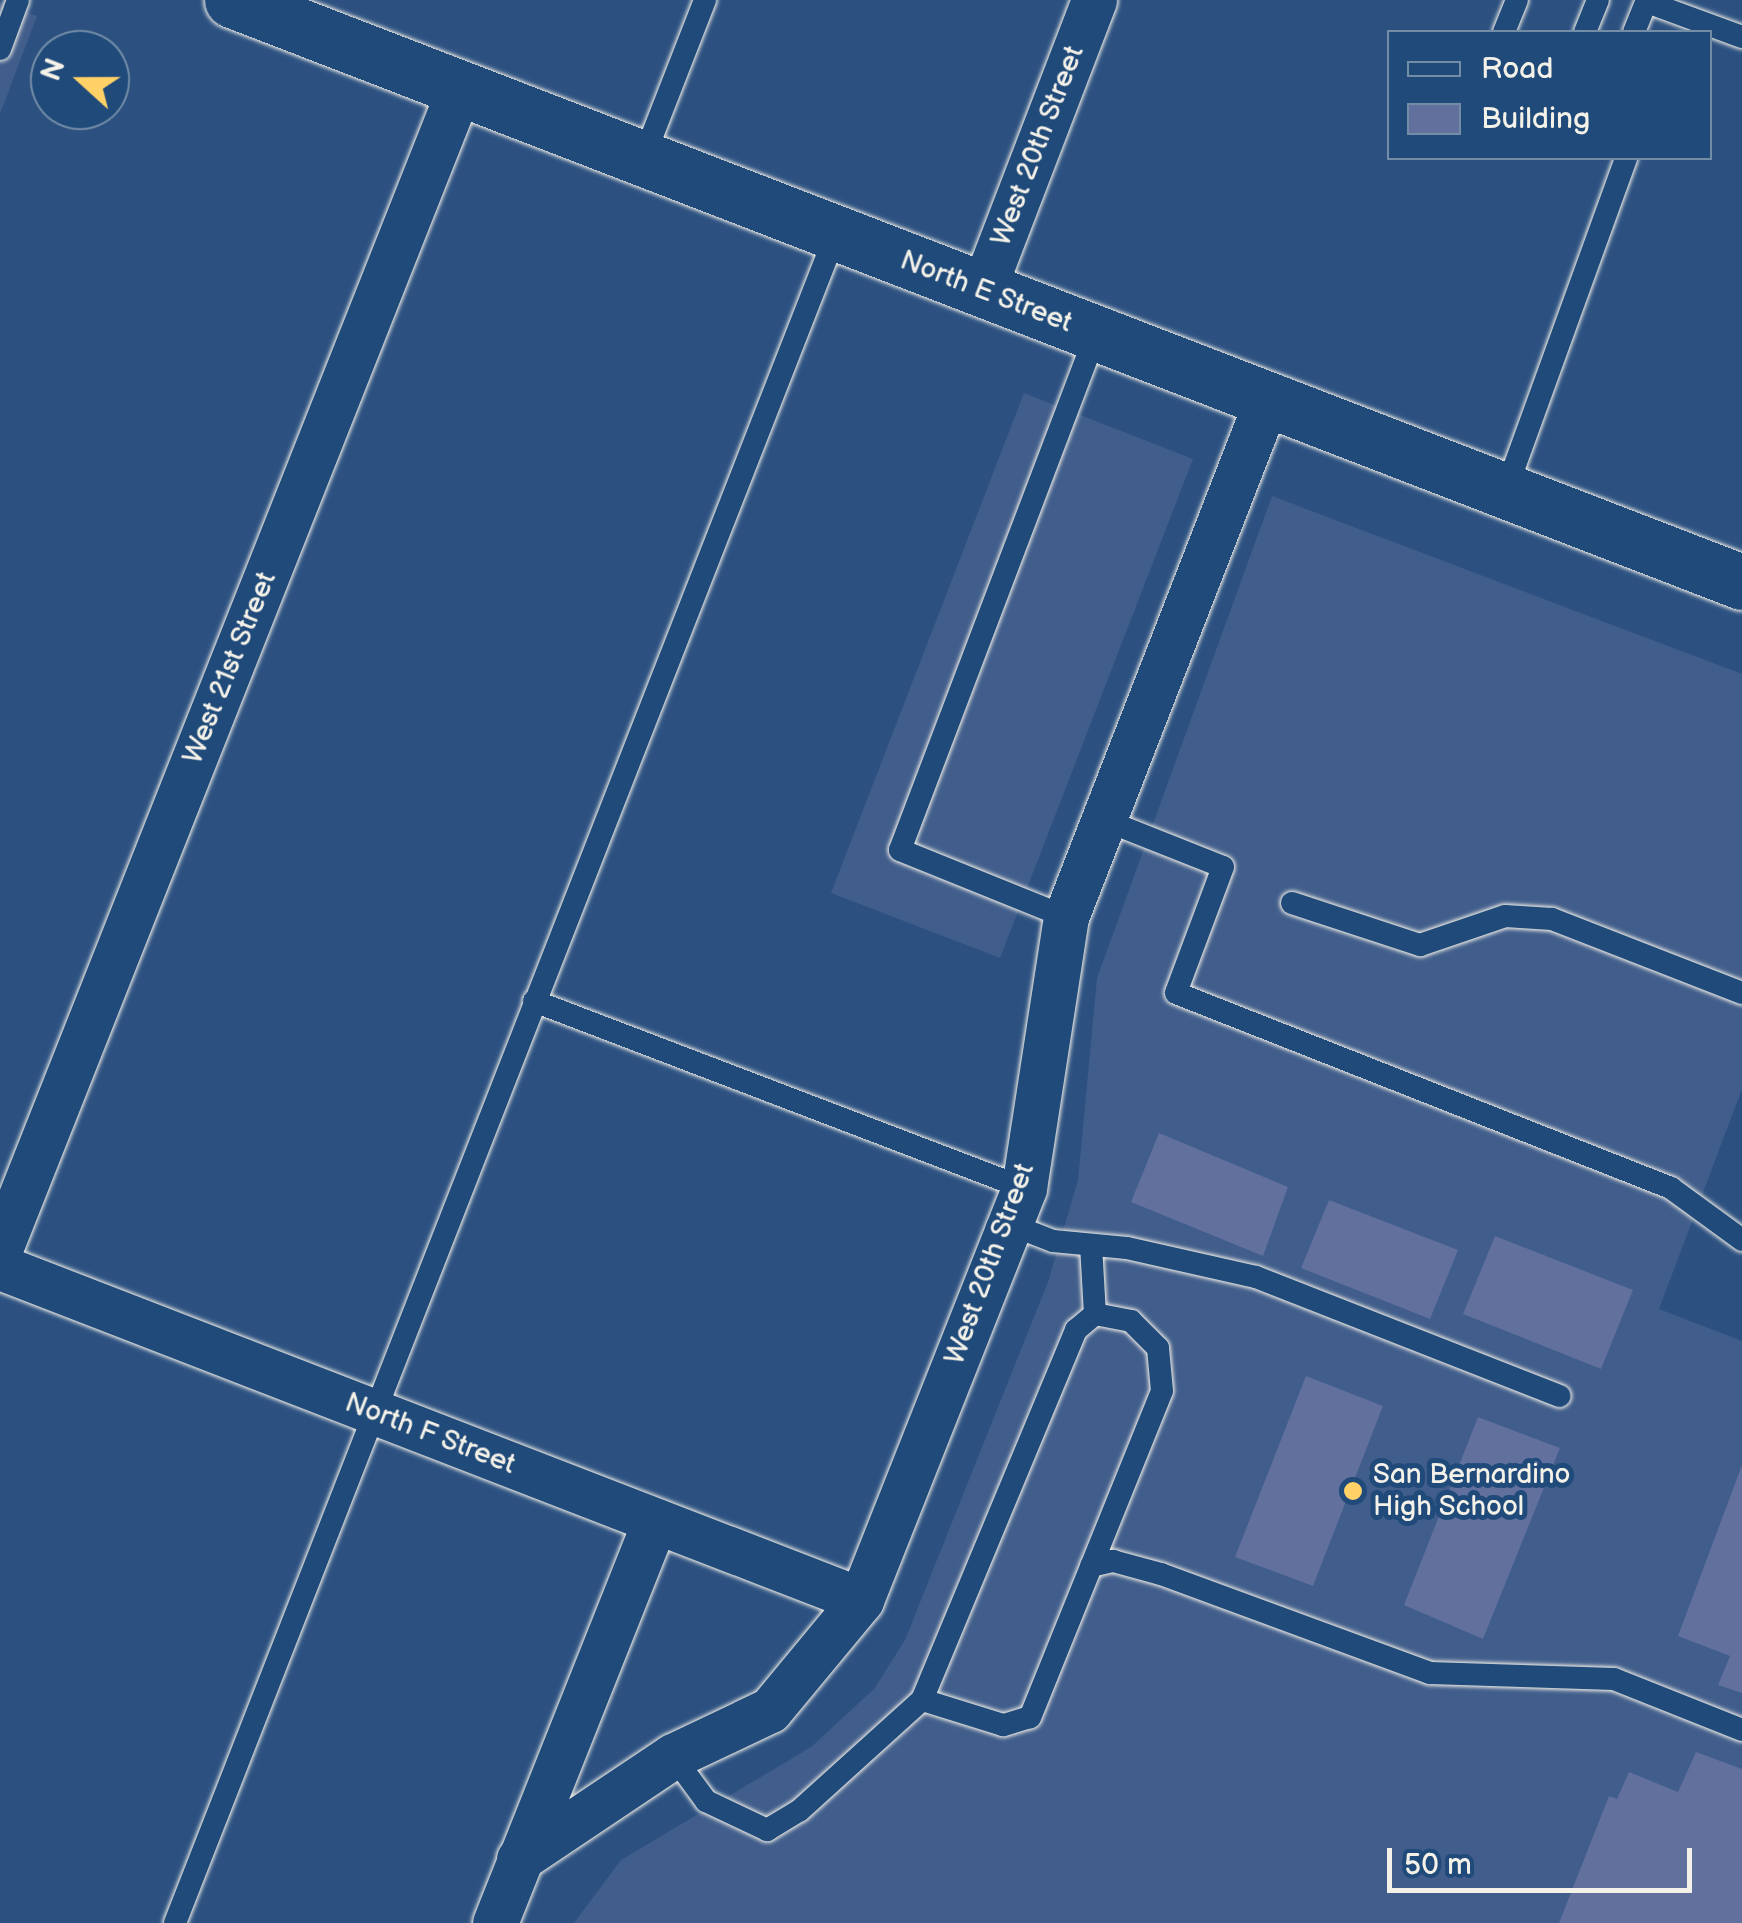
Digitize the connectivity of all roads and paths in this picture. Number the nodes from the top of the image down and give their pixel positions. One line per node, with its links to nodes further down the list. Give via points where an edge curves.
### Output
1 (18, 0): 13 (lane)
2 (232, 0): 8 (main road, North E Street)
3 (705, 0): 15 (lane)
4 (1094, 0): 18 (street, West 20th Street)
5 (1517, 0): 9 (lane)
6 (1598, 0): 10 (lane)
7 (1647, 1): 11 (lane); 12 (lane)
8 (319, 16): 14 (main road, North E Street)
9 (1505, 30)
10 (1585, 30)
11 (1635, 30)
12 (1742, 37)
13 (0, 49)
14 (460, 86): 15 (main road, North E Street); 31 (street, West 21st Street)
15 (643, 158): 17 (main road, North E Street)
16 (1625, 160): 21 (lane)
17 (836, 234): 18 (main road, North E Street); 27 (lane)
18 (982, 292): 19 (main road, North E Street)
19 (1096, 334): 20 (main road, North E Street); 25 (lane, via 900,850)
20 (1268, 397): 21 (main road, North E Street); 23 (street, West 20th Street)
21 (1506, 490): 22 (main road, North E Street)
22 (1742, 582)
23 (1102, 820): 25 (street, West 20th Street); 29 (lane, via 1224,867 1176,993 1671,1188)
24 (1292, 903): 26 (lane, via 1420,945 1505,916 1552,919)
25 (1066, 917): 28 (street, West 20th Street)
26 (1742, 993)
27 (534, 1001): 28 (lane); 35 (lane)
28 (1016, 1206): 30 (lane, via 1053,1242); 38 (street, West 20th Street)
29 (1742, 1240)
30 (1091, 1245): 33 (lane); 34 (lane, via 1256,1277)
31 (0, 1249)
32 (0, 1267): 35 (street, North F Street)
33 (1095, 1314): 37 (lane, via 1131,1322 1158,1348 1162,1391); 39 (lane, via 1076,1330)
34 (1560, 1396)
35 (372, 1412): 36 (street, North F Street); 43 (lane)
36 (656, 1521): 38 (street, North F Street); 42 (street)
37 (1091, 1566): 39 (lane, via 1030,1717 1003,1726); 40 (lane, via 1113,1562 1161,1574 1430,1674 1614,1679)
38 (861, 1600): 41 (street, West 20th Street, via 770,1710)
39 (922, 1700): 41 (lane, via 800,1810 768,1830 706,1802)
40 (1742, 1730)
41 (673, 1756): 42 (street, West 20th Street)
42 (519, 1859): 44 (street)
43 (175, 1923)
44 (494, 1923)

